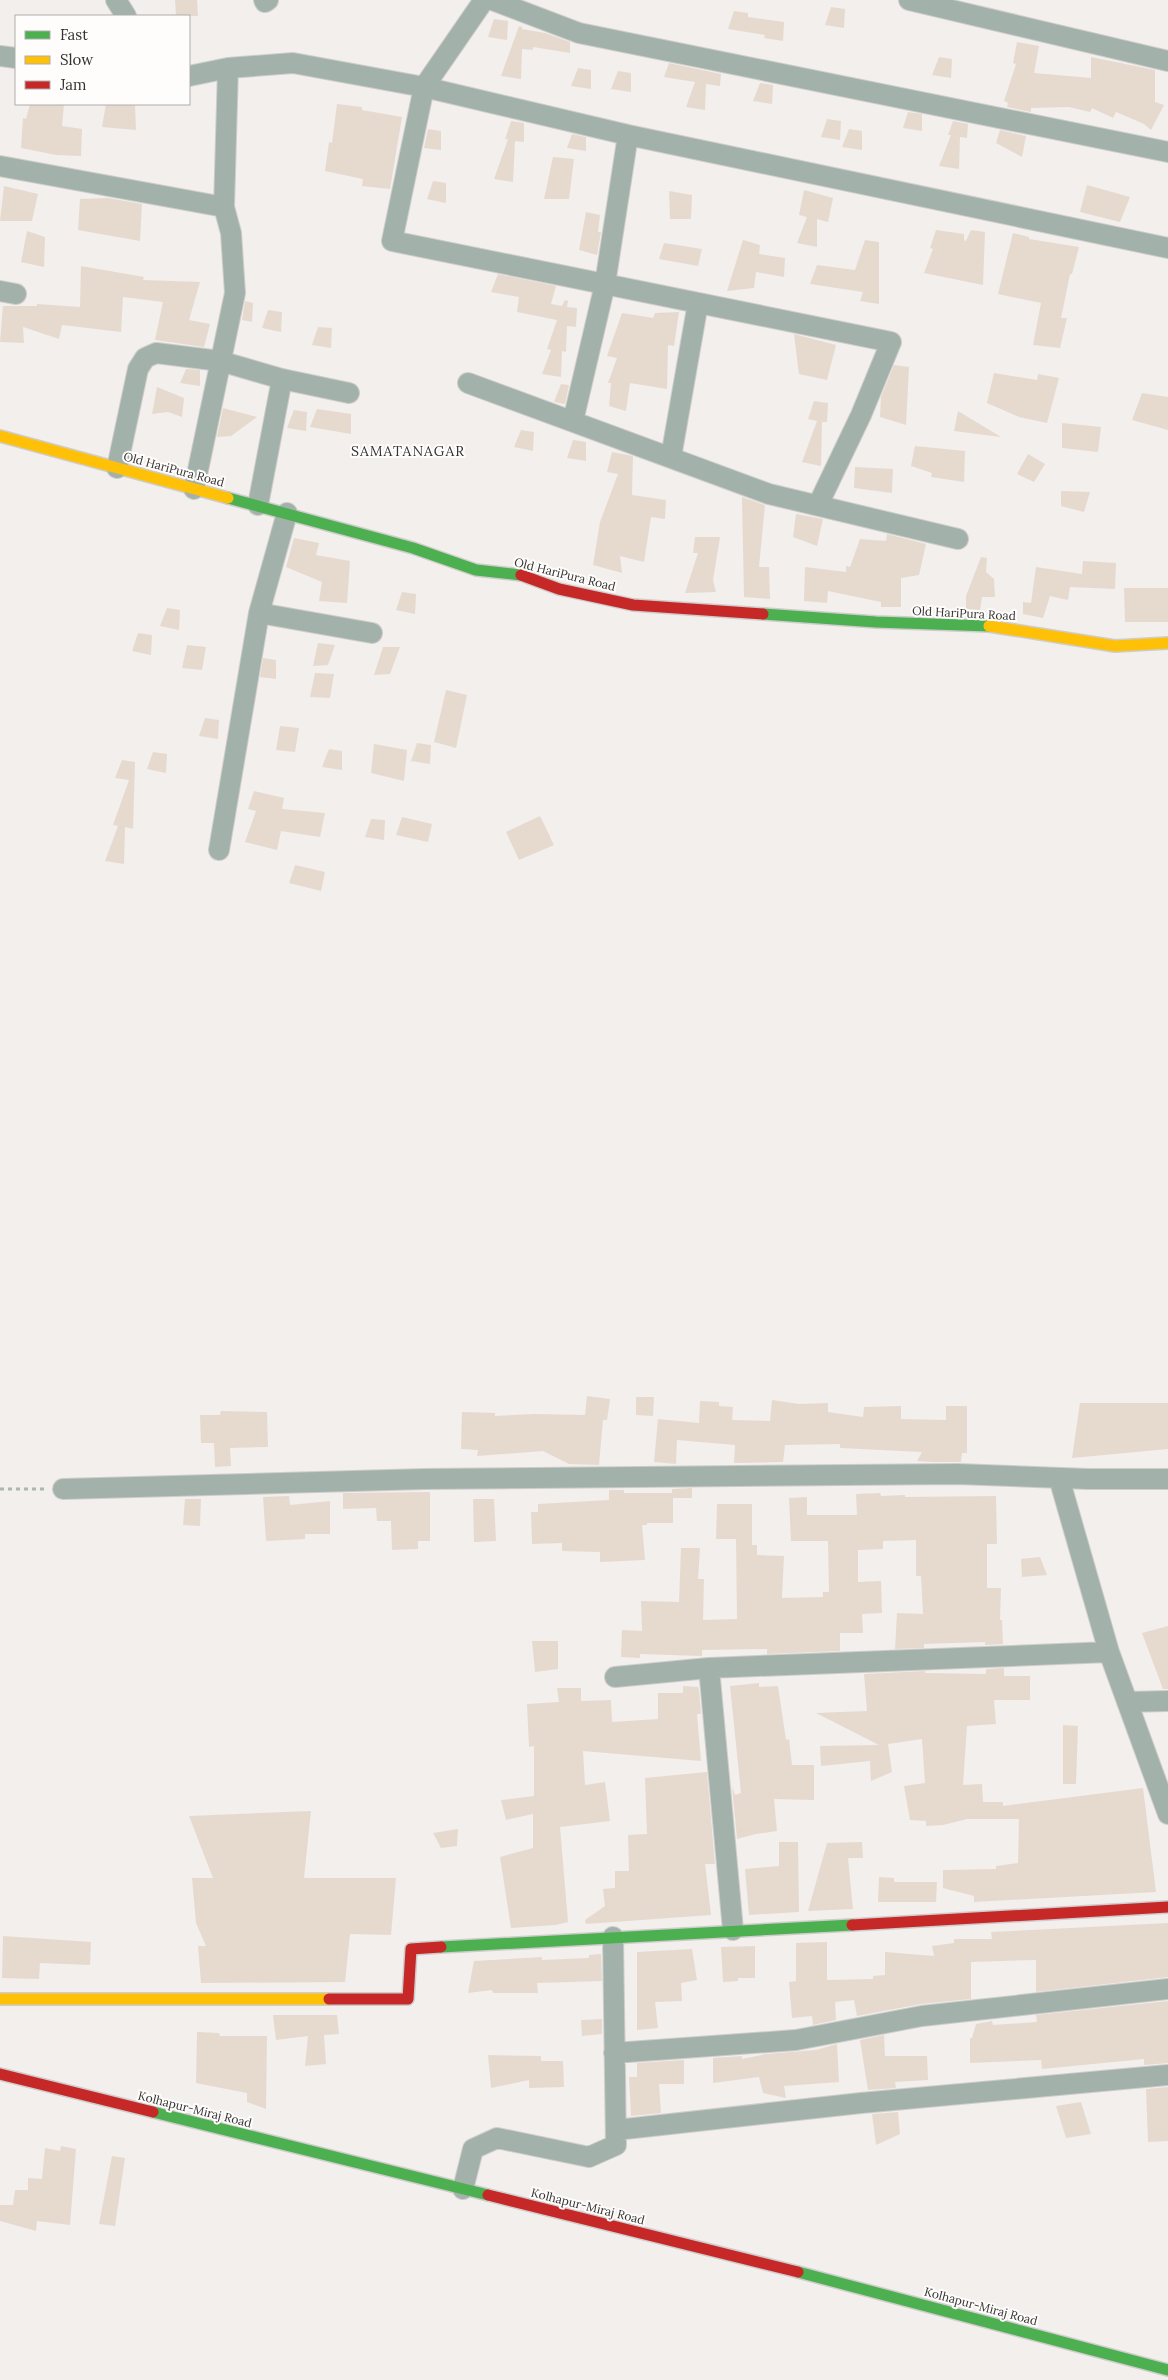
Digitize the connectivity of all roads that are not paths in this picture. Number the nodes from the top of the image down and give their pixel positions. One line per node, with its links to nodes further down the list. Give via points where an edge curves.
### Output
1 (116, 0): 7 (street)
2 (264, 0): 3 (street)
3 (268, 0)
4 (484, 0): 13 (street)
5 (492, 0): 15 (street, via 579,33)
6 (909, 0): 10 (street)
7 (125, 15)
8 (0, 56): 9 (street)
9 (15, 58)
10 (1168, 61)
11 (228, 68): 12 (street); 13 (street, via 293,63); 17 (street)
12 (190, 76)
13 (424, 87): 14 (street); 19 (street, via 392,241)
14 (628, 134): 18 (street); 19 (street)
15 (1168, 152)
16 (0, 166): 17 (street)
17 (224, 207): 21 (street, via 230,233 235,293)
18 (1168, 248)
19 (605, 284): 20 (street); 25 (street)
20 (698, 303): 27 (street); 31 (street, via 890,342 862,415)
21 (220, 361): 22 (street); 28 (street, via 156,353 144,358 138,369); 29 (street)
22 (282, 379): 24 (street); 30 (street)
23 (468, 383): 25 (street)
24 (349, 393)
25 (572, 421): 27 (street)
26 (0, 436): 28 (street, Old HariPura Road)
27 (671, 458): 31 (street, via 769,494)
28 (117, 468): 29 (street, Old HariPura Road)
29 (194, 489): 30 (street, Old HariPura Road)
30 (258, 505): 32 (street, Old HariPura Road)
31 (818, 505): 33 (street)
32 (287, 513): 34 (street); 36 (street, Old HariPura Road, via 413,548 476,570 518,574 559,589 633,605 876,622 976,625 1115,646)
33 (958, 539)
34 (259, 613): 35 (street); 37 (street)
35 (372, 633)
36 (1168, 643)
37 (220, 850)
38 (1059, 1478): 39 (street); 40 (street, via 957,1474 454,1479); 41 (street)
39 (1168, 1479)
40 (63, 1489)
41 (1109, 1652): 42 (street); 45 (street)
42 (709, 1668): 43 (street); 48 (street)
43 (615, 1677)
44 (1168, 1701): 45 (street)
45 (1127, 1702): 46 (street)
46 (1168, 1814)
47 (1168, 1907): 48 (street)
48 (734, 1930): 49 (street)
49 (613, 1937): 51 (street, via 411,1949 408,1999); 52 (street)
50 (1168, 1989): 52 (street, via 922,2016 796,2040)
51 (0, 1999)
52 (614, 2052): 55 (street)
53 (0, 2074): 56 (street, Kolhapur-Miraj Road)
54 (1168, 2075): 55 (street)
55 (616, 2130): 56 (street, via 616,2145 589,2157 497,2138 473,2149)
56 (463, 2189): 57 (street, Kolhapur-Miraj Road, via 830,2280)
57 (1168, 2370)

